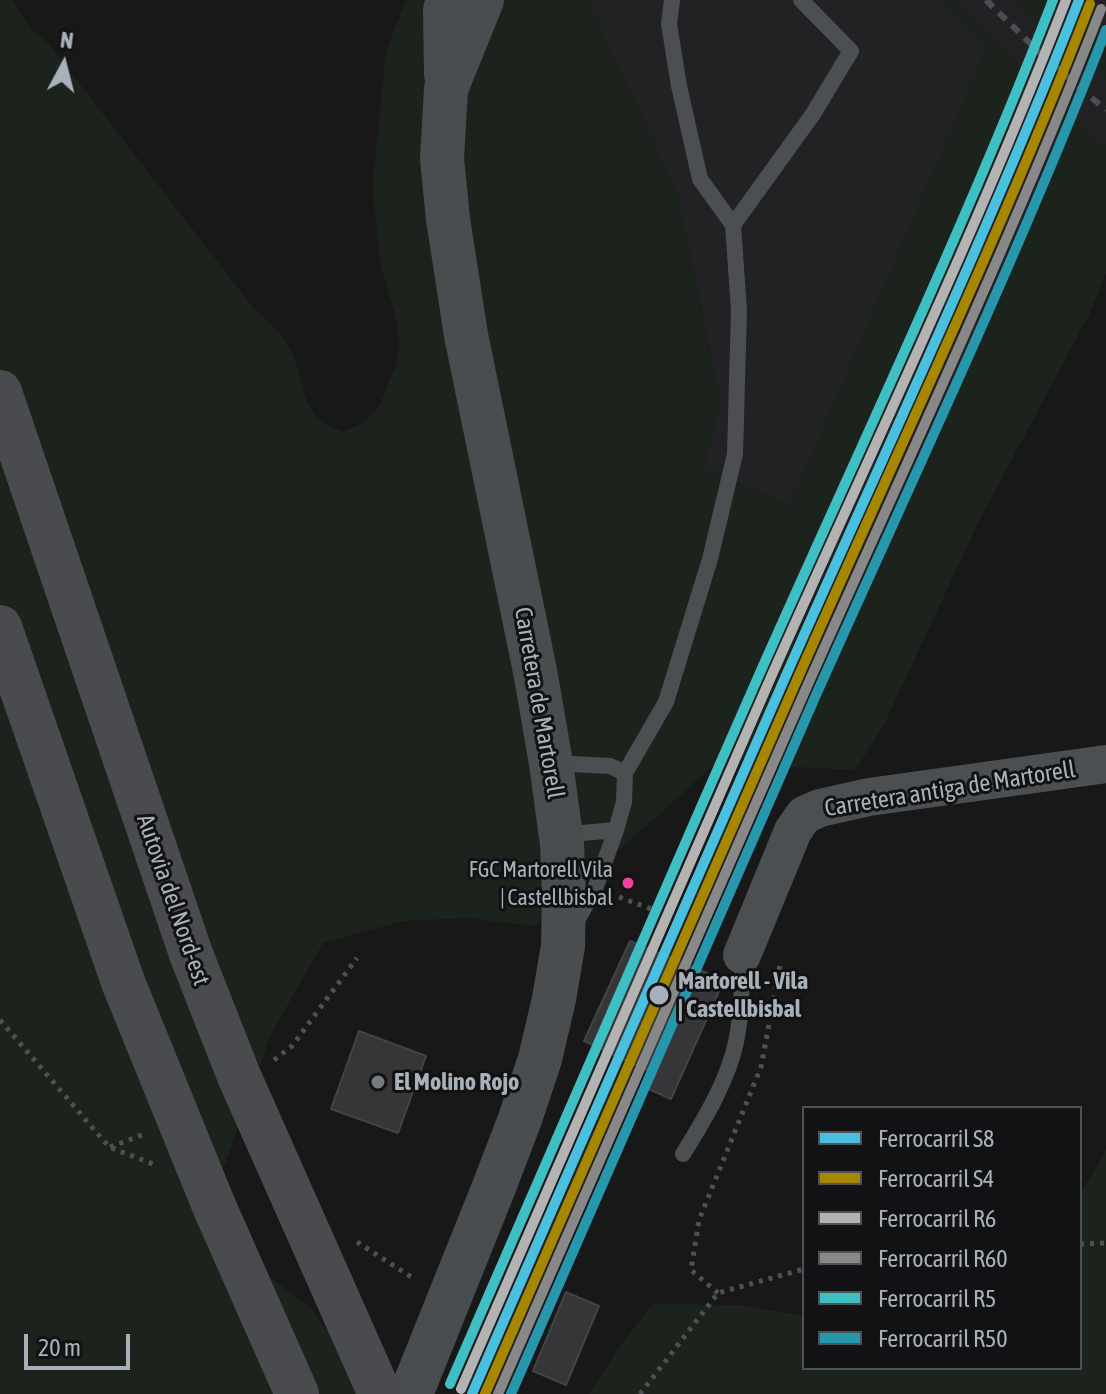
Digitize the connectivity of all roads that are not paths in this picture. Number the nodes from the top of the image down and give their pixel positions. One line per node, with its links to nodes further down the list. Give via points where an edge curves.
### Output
1 (448, 0): 5 (main road)
2 (482, 0): 5 (main road, Carretera de Martorell)
3 (672, 0): 6 (lane, via 669,24 700,179)
4 (801, 0): 6 (lane, via 851,51)
5 (446, 89): 9 (main road, Carretera de Martorell, via 442,159 450,233)
6 (733, 225): 11 (lane, via 739,310 735,454 710,559 666,702)
7 (0, 392): 18 (highway, Autovia del Nord-est, bridge, via 191,954 239,1076)
8 (0, 627): 17 (highway, bridge, via 123,982)
9 (551, 763): 11 (lane, via 610,766); 12 (main road, Carretera de Martorell)
10 (1106, 764): 15 (street, Carretera antiga de Martorell, via 869,797 804,815)
11 (625, 773): 13 (lane)
12 (560, 830): 13 (lane); 14 (main road, Carretera de Martorell)
13 (616, 830): 14 (lane, via 595,889)
14 (563, 946): 19 (main road, Carretera de Martorell, via 540,1059 520,1119)
15 (742, 955): 16 (lane, via 733,1054 710,1109)
16 (683, 1154)
17 (297, 1394)
18 (380, 1394)
19 (411, 1394)

